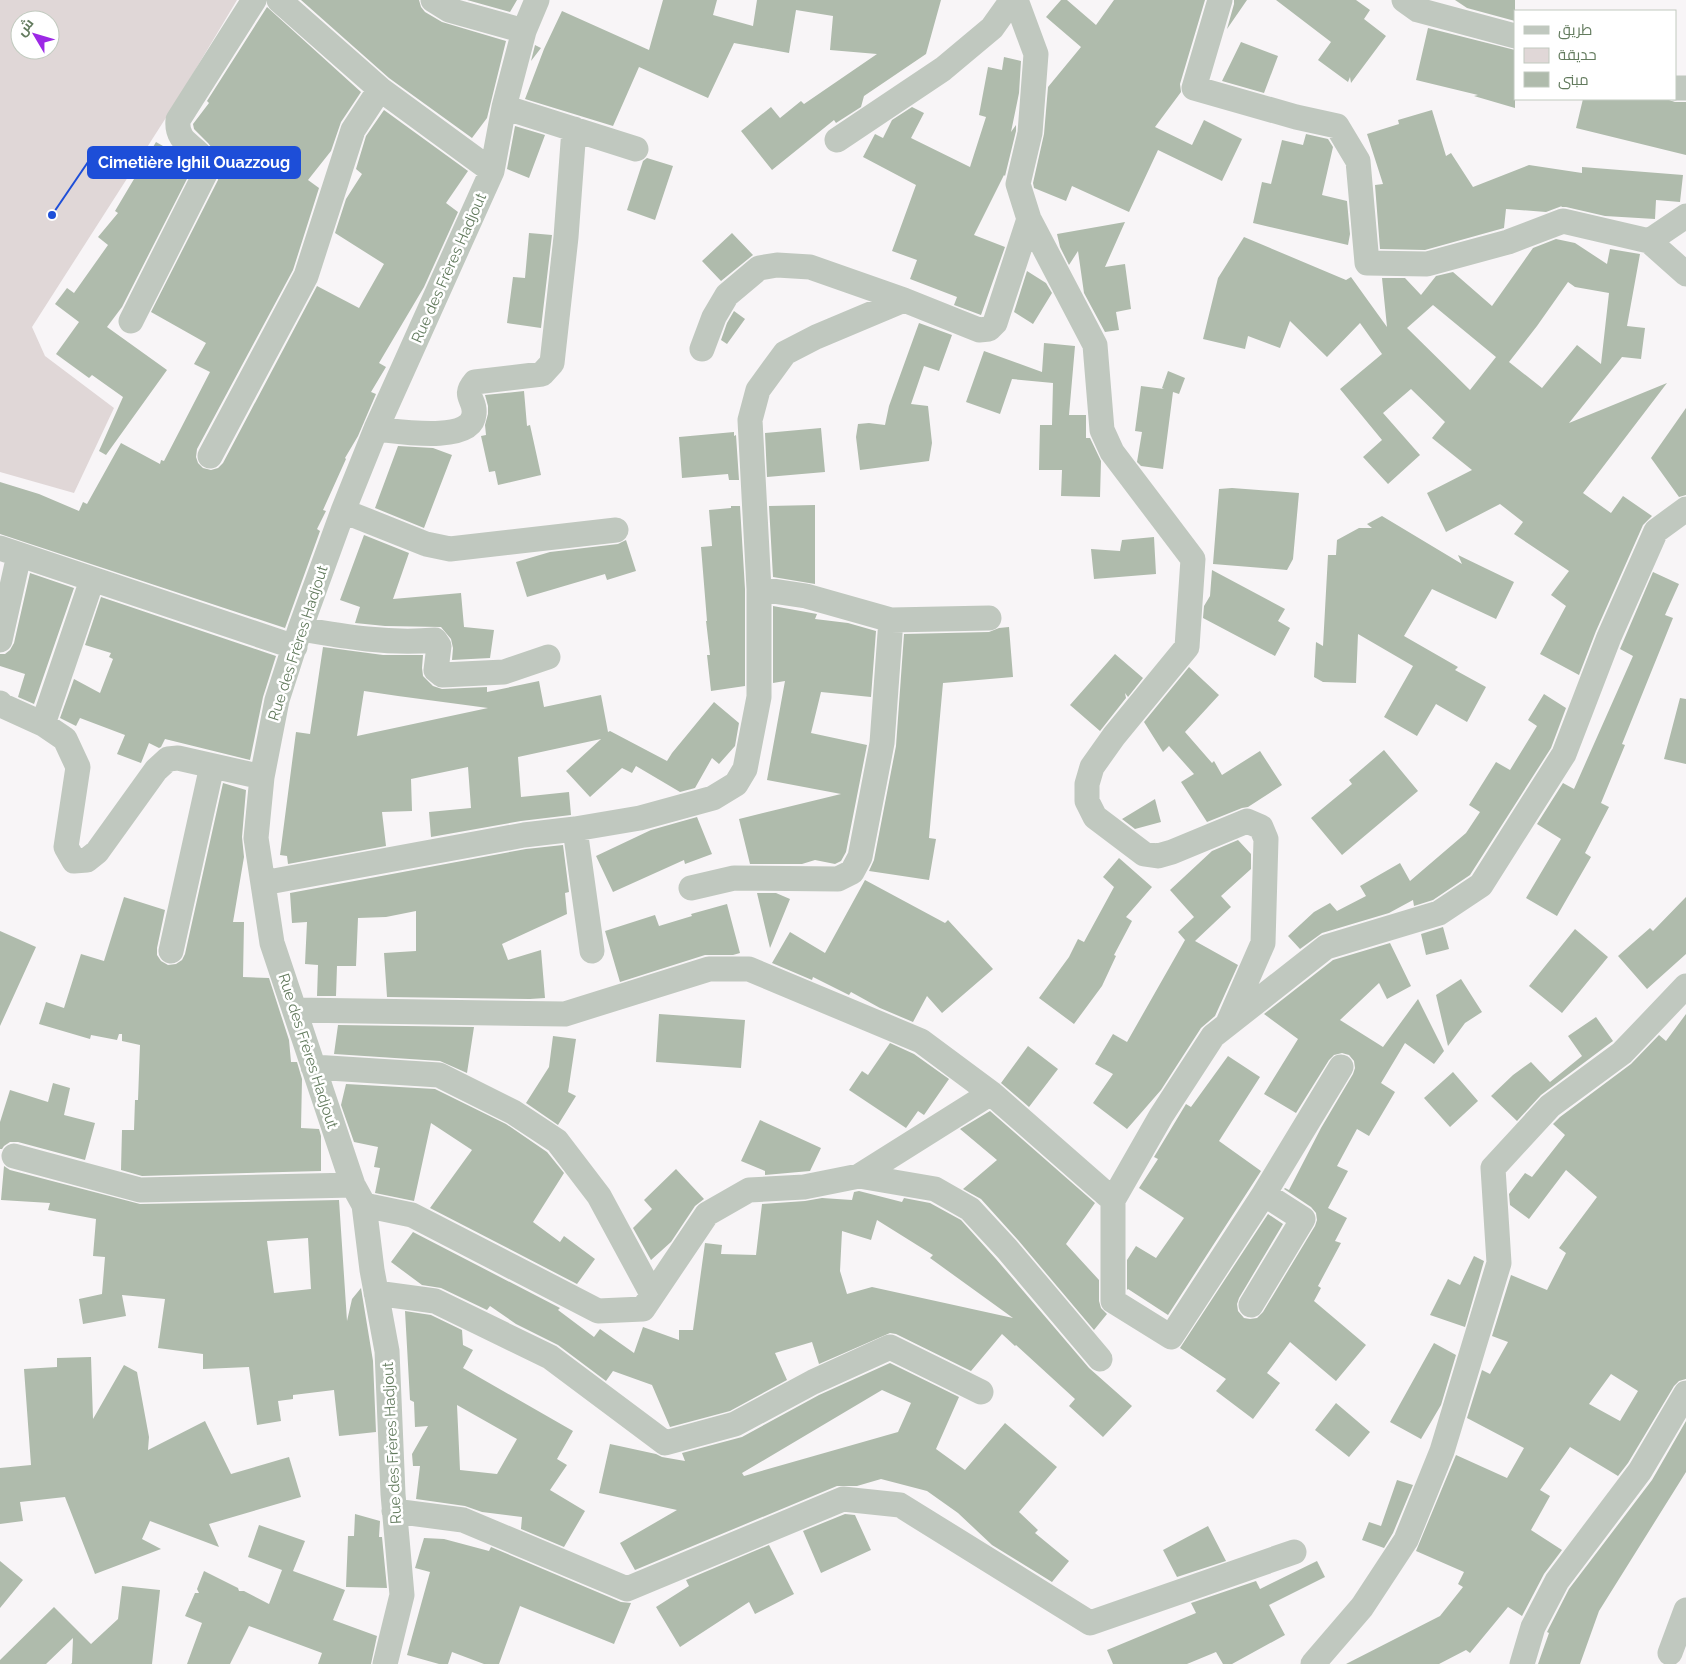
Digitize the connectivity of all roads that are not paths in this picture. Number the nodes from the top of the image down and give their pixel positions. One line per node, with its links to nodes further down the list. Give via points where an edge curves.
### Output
1 (254, 0): 22 (street, via 178,120 177,130 181,138 204,158 205,174)
2 (278, 0): 11 (street)
3 (433, 0): 9 (street, via 449,10)
4 (537, 0): 9 (street, Rue des Frères Hadjout)
5 (1012, 0): 14 (street, via 992,28 942,69)
6 (1016, 0): 18 (street, via 1036,54 1030,133 1018,184)
7 (1220, 0): 19 (street, via 1194,88 1337,126 1358,161 1367,263 1427,264 1508,242 1563,221)
8 (1404, 0): 10 (street, via 1418,10)
9 (524, 31): 12 (street, Rue des Frères Hadjout)
10 (1514, 36)
11 (380, 89): 16 (street); 25 (street, via 353,130 306,276)
12 (504, 107): 13 (street); 16 (street, Rue des Frères Hadjout)
13 (574, 129): 15 (street); 24 (street, via 552,363 542,374 476,382 469,394 475,412 472,422 464,429 431,434)
14 (837, 140)
15 (636, 150)
16 (492, 171): 24 (street, Rue des Frères Hadjout)
17 (1686, 216): 19 (street)
18 (1029, 219): 21 (street, via 995,322 988,329 979,330); 48 (street, via 1095,345 1102,430 1112,452 1193,559 1187,647 1092,767 1087,801 1095,817 1144,854 1158,856 1172,852 1247,820 1261,827 1266,839 1263,943)
19 (1649, 241): 20 (street)
20 (1686, 274)
21 (904, 300): 23 (street, via 810,267 777,265 759,268 727,295 714,317); 31 (street, via 785,353 758,390 750,420)
22 (132, 321)
23 (702, 349)
24 (376, 429): 27 (street, Rue des Frères Hadjout)
25 (210, 456)
26 (1686, 509): 48 (street, via 1656,531 1609,637 1564,754 1481,885 1439,913 1326,947)
27 (343, 511): 28 (street, via 426,544 450,549); 34 (street, Rue des Frères Hadjout)
28 (616, 530)
29 (9, 552): 30 (street); 35 (street)
30 (92, 580): 34 (street); 38 (street)
31 (759, 589): 33 (street, via 806,596); 41 (street, via 759,697 745,769 736,784 713,798 640,818)
32 (989, 618): 33 (street)
33 (891, 620): 43 (street, via 882,743 860,857 852,872 838,879 734,878)
34 (297, 638): 36 (street, via 435,640 440,646 436,670 442,675 504,672); 40 (street, Rue des Frères Hadjout, via 277,700)
35 (0, 640)
36 (548, 657)
37 (0, 703): 38 (street)
38 (43, 724): 39 (street, via 64,739 78,767 66,847 74,861 87,860 97,852 156,770 168,759 178,758)
39 (212, 766): 40 (street); 44 (street)
40 (262, 777): 42 (street, Rue des Frères Hadjout, via 256,838)
41 (575, 829): 42 (street, via 524,835); 45 (street)
42 (263, 883): 47 (street, Rue des Frères Hadjout, via 272,943)
43 (691, 888)
44 (171, 951)
45 (592, 951)
46 (1686, 986): 68 (street, via 1622,1052 1550,1106 1493,1168 1499,1263 1442,1451 1406,1540 1362,1607)
47 (295, 1010): 49 (street, Rue des Frères Hadjout); 51 (street, via 565,1014 709,969 749,969 922,1041)
48 (1227, 1025): 56 (street, via 1213,1036 1160,1116)
49 (313, 1067): 55 (street, Rue des Frères Hadjout); 58 (street, via 439,1075 513,1112 557,1141 599,1196)
50 (1341, 1067): 54 (street)
51 (991, 1093): 53 (street); 56 (street)
52 (14, 1156): 55 (street, via 140,1190)
53 (859, 1176): 58 (street, via 804,1187 749,1190 707,1214); 60 (street, via 934,1189 970,1209 1008,1249)
54 (1264, 1194): 56 (street, via 1171,1337 1113,1301); 59 (street, via 1302,1219)
55 (358, 1195): 57 (street, Rue des Frères Hadjout); 58 (street, via 412,1215 598,1311 643,1309)
56 (1113, 1200)
57 (376, 1293): 61 (street, via 435,1301 550,1357 665,1443 735,1424 813,1382 890,1347); 63 (street, Rue des Frères Hadjout, via 387,1351)
58 (652, 1294)
59 (1251, 1305)
60 (1100, 1359)
61 (981, 1392)
62 (1686, 1392): 69 (street, via 1640,1470 1557,1581 1533,1628)
63 (394, 1511): 64 (street, via 463,1520 627,1589 842,1499 900,1505 1090,1623); 67 (street, Rue des Frères Hadjout, via 402,1595)
64 (1294, 1552)
65 (1686, 1610): 66 (street)
66 (1671, 1660)
67 (385, 1664)
68 (1313, 1664)
69 (1522, 1664)

